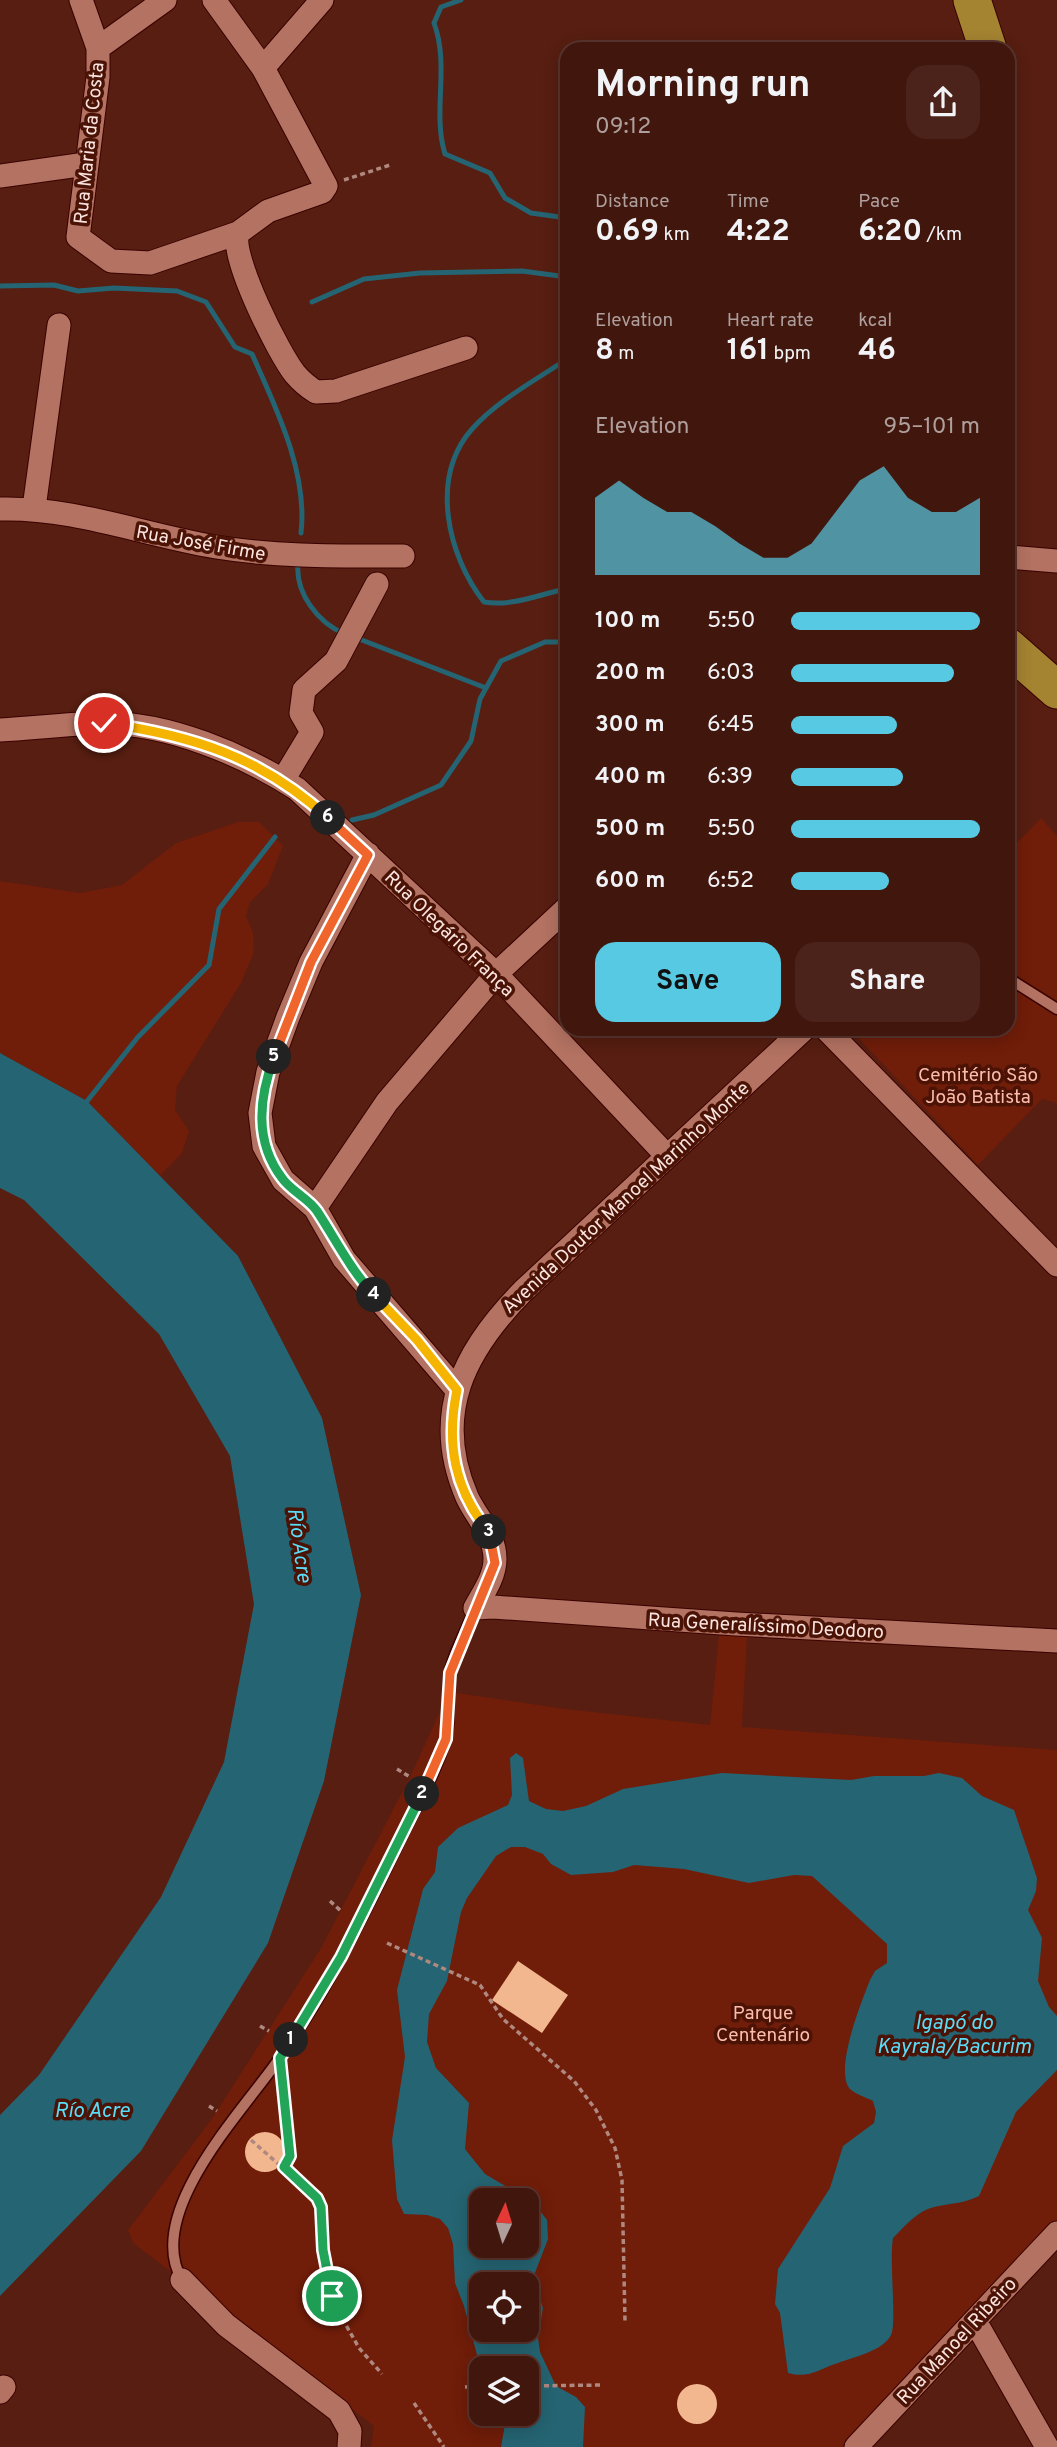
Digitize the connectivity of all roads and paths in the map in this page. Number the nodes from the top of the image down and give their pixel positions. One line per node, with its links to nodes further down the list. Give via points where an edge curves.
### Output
1 (81, 0): 7 (street)
2 (165, 0): 7 (street, Rua Maria da Costa)
3 (214, 0): 8 (street)
4 (322, 0): 8 (street)
5 (972, 0): 6 (highway)
6 (986, 42)
7 (98, 48): 9 (street, Rua Maria da Costa)
8 (262, 68): 12 (street)
9 (86, 164): 11 (street); 13 (street, Rua Maria da Costa, via 78,237 111,261 150,263)
10 (390, 165): 12 (path)
11 (0, 176)
12 (326, 186): 13 (street, via 318,195 268,211)
13 (239, 233): 15 (street, via 236,248 253,292 294,373 308,386 327,393)
14 (59, 325): 16 (street)
15 (466, 348)
16 (34, 508): 17 (street, Rua José Firme); 18 (street, Rua José Firme, via 216,547 284,556)
17 (0, 509)
18 (403, 556)
19 (1015, 558): 20 (street)
20 (1057, 561)
21 (377, 583): 25 (street, via 336,661 304,690 301,713 312,732)
22 (1015, 653): 23 (highway)
23 (1057, 690)
24 (0, 730): 25 (street, Rua Olegário França, via 104,723 146,729 225,752)
25 (282, 780): 26 (street, Rua Olegário França)
26 (368, 855): 28 (street, Rua Olegário França); 34 (street, via 311,962 268,1072 260,1113 264,1146 283,1180)
27 (560, 915): 28 (street)
28 (496, 974): 33 (street, Rua Olegário França); 34 (street, via 387,1102)
29 (1015, 982): 30 (lane)
30 (1057, 1009)
31 (796, 1036): 33 (street, Avenida Doutor Manoel Marinho Monte)
32 (833, 1036): 35 (street)
33 (666, 1156): 36 (street, Avenida Doutor Manoel Marinho Monte, via 493,1321 466,1364)
34 (315, 1208): 36 (street, via 344,1259)
35 (1057, 1265)
36 (457, 1390): 37 (street, Avenida Doutor Manoel Marinho Monte, via 450,1424 457,1473 495,1550 491,1579)
37 (475, 1608): 38 (street, Rua Generalíssimo Deodoro); 46 (lane, Avenida Doutor Manoel Marinho Monte, via 450,1673 446,1739 378,1886)
38 (1057, 1641)
39 (397, 1769): 40 (path)
40 (410, 1777)
41 (330, 1901): 42 (path)
42 (341, 1911)
43 (387, 1943): 53 (path, via 467,1978 488,1994 503,2019 574,2081 596,2110 615,2148 625,2211)
44 (260, 2026): 45 (path)
45 (269, 2031)
46 (280, 2058): 50 (path, via 290,2156); 52 (lane, via 210,2150 190,2188 175,2225 172,2259)
47 (209, 2106): 48 (path)
48 (216, 2111)
49 (251, 2140): 50 (path)
50 (284, 2167): 55 (path, via 317,2198 334,2304 359,2348)
51 (1057, 2233): 54 (street, Rua Manoel Ribeiro)
52 (182, 2280): 61 (street, via 226,2325 339,2411 350,2431)
53 (625, 2321)
54 (975, 2321): 63 (street, Rua Manoel Ribeiro); 64 (street)
55 (382, 2374)
56 (601, 2385): 57 (path)
57 (539, 2386)
58 (465, 2387): 59 (path)
59 (469, 2387)
60 (414, 2403): 62 (path)
61 (349, 2447)
62 (444, 2447)
63 (856, 2447)
64 (1047, 2447)

